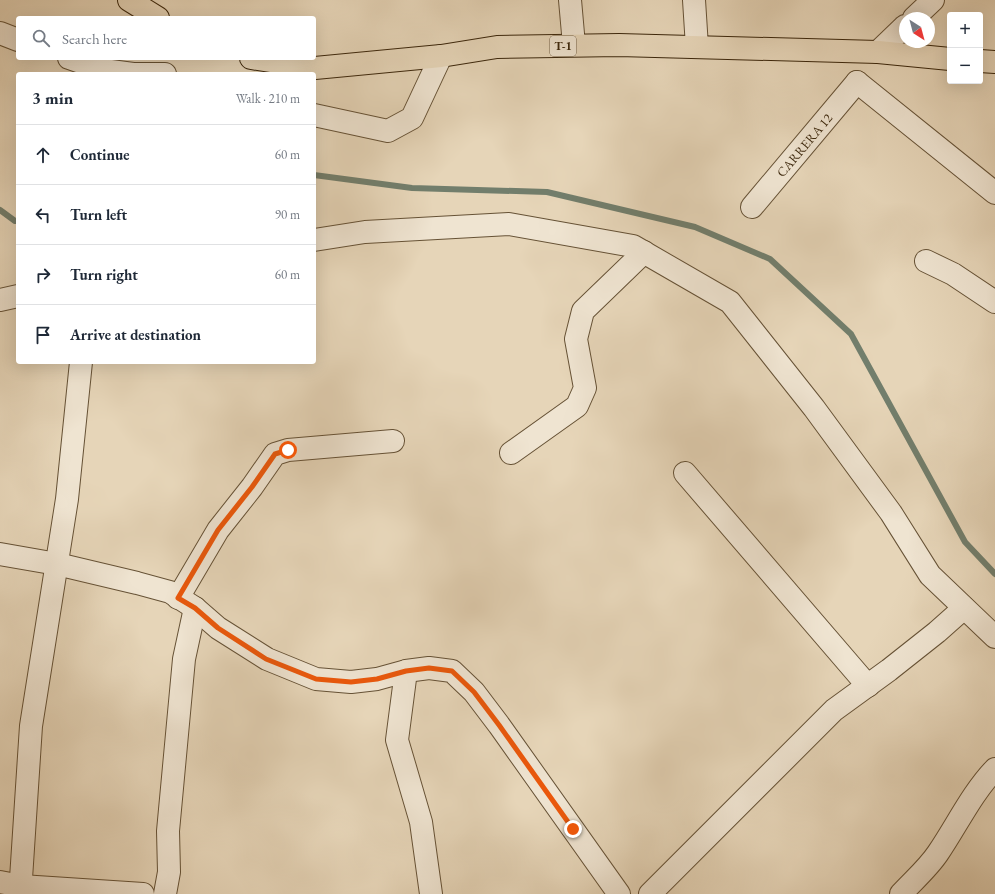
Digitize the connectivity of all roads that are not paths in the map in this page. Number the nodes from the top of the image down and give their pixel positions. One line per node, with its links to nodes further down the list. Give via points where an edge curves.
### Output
1 (129, 0): 6 (highway)
2 (570, 0): 10 (street)
3 (694, 0): 11 (street)
4 (933, 0): 5 (street)
5 (920, 12)
6 (155, 16)
7 (899, 30): 12 (street)
8 (0, 33): 9 (street)
9 (16, 39)
10 (574, 45): 11 (highway, T-1); 13 (highway, T-1, via 497,47)
11 (697, 47): 12 (highway, T-1)
12 (868, 52): 14 (highway, T-1); 20 (street)
13 (441, 56): 16 (highway, T-1, via 315,68); 21 (street, via 412,118 388,131)
14 (947, 58)
15 (75, 60): 19 (street, via 103,70)
16 (264, 60)
17 (983, 61): 18 (highway)
18 (995, 62)
19 (118, 72)
20 (857, 82): 22 (street); 23 (street, CARRERA 12)
21 (316, 115)
22 (995, 193)
23 (752, 208)
24 (316, 240): 25 (street, via 365,232 509,224 633,246)
25 (644, 252): 32 (street, via 584,311 576,339 585,388 576,406); 37 (street, via 730,302 892,512 930,574)
26 (926, 261): 29 (street, via 953,274)
27 (16, 296): 28 (street)
28 (0, 300)
29 (995, 302)
30 (81, 364): 35 (street, via 67,499)
31 (393, 441): 36 (street, via 288,450 275,454 218,530)
32 (511, 454)
33 (685, 472): 40 (street)
34 (0, 554): 35 (street)
35 (57, 564): 36 (street, via 170,592); 43 (street, via 32,726)
36 (187, 603): 39 (street, via 218,628 266,659 316,679 351,682 377,679); 45 (street, via 168,832 170,872)
37 (964, 608): 38 (street); 40 (street)
38 (995, 637)
39 (406, 671): 46 (street, via 397,740 421,822); 47 (street, via 429,668 452,671 474,692)
40 (868, 686): 48 (street, via 834,710)
41 (995, 769): 49 (street, via 975,793 937,855)
42 (0, 882): 43 (street)
43 (21, 890): 44 (street)
44 (143, 894)
45 (165, 894)
46 (431, 894)
47 (619, 894)
48 (650, 894)
49 (901, 894)

